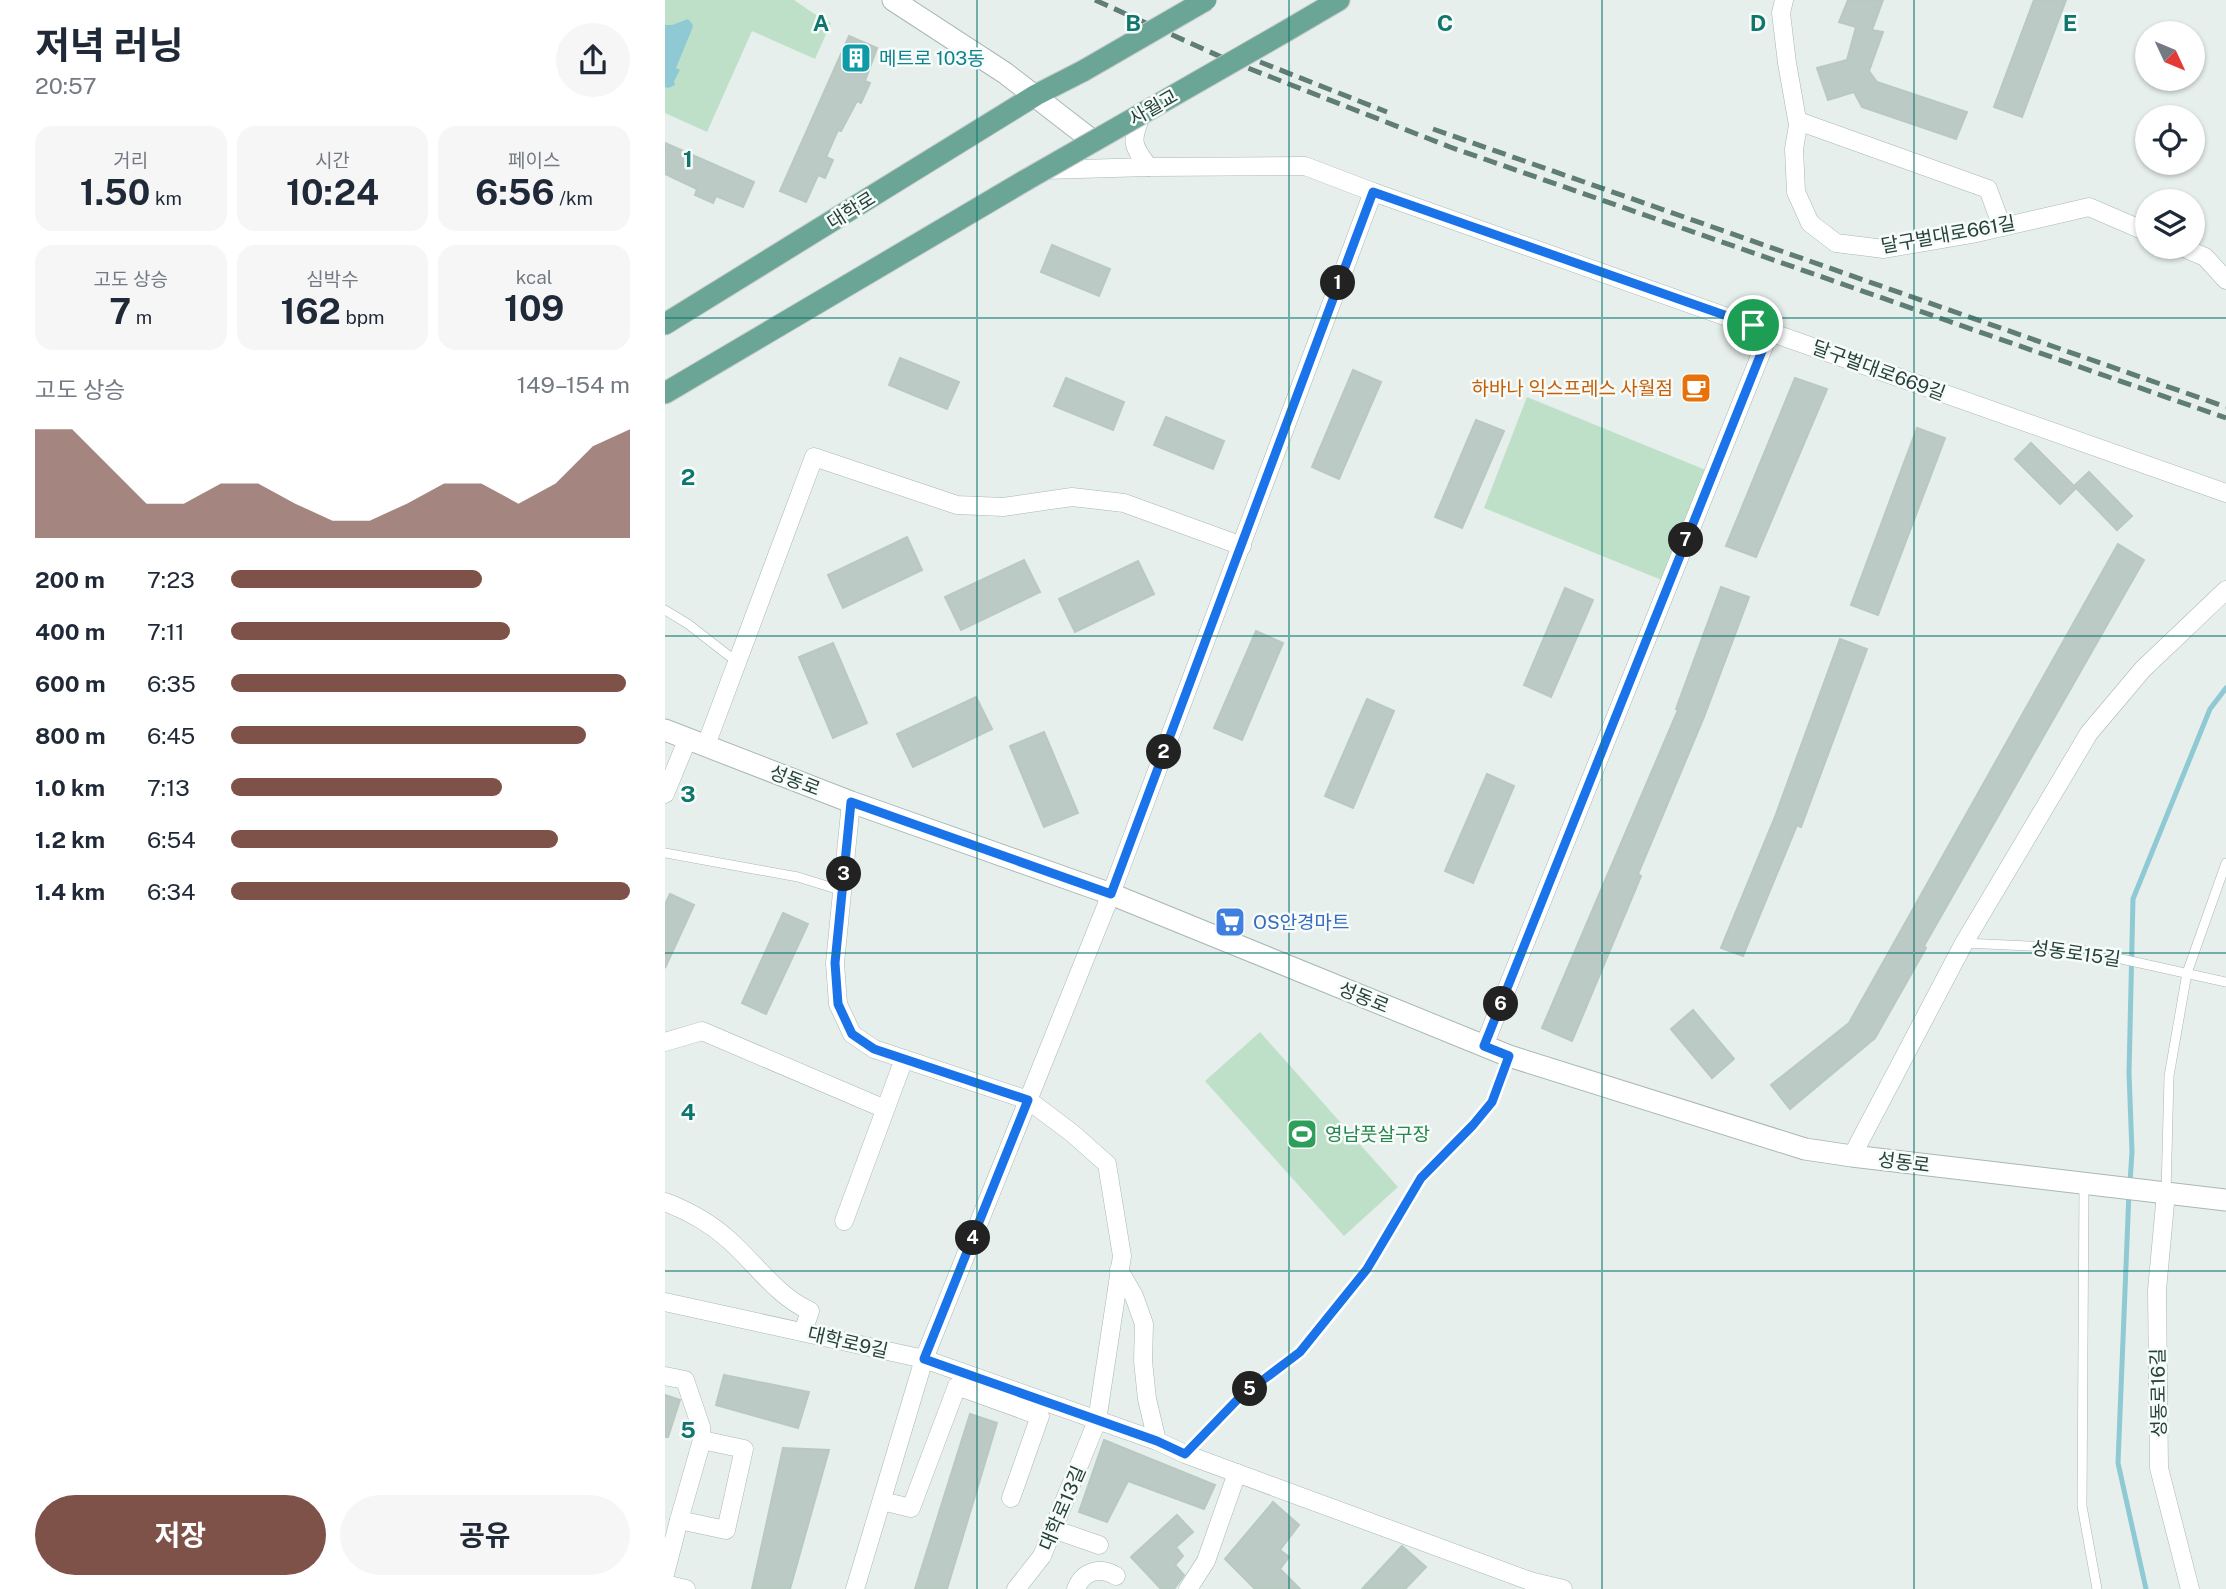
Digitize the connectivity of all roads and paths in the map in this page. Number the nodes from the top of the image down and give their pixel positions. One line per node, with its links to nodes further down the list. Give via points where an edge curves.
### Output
1 (893, 0): 5 (street)
2 (1206, 0): 5 (main road, 대학로, bridge)
3 (1339, 0): 6 (main road, 사월교, bridge)
4 (1784, 0): 7 (street, 달구벌대로661길, via 1781,13)
5 (1036, 95): 8 (street); 16 (main road, 대학로)
6 (1142, 114): 8 (main road, 사월교, bridge); 9 (street, via 1133,142)
7 (1798, 121): 12 (street, via 1988,189); 12 (street, 달구벌대로661길, via 1796,192 1810,223 1836,243 1884,249)
8 (1093, 141): 10 (main road, 사월교, bridge)
9 (1149, 167): 10 (street, 달구벌대로669길); 11 (street, 달구벌대로669길, via 1305,166)
10 (1034, 175): 18 (main road)
11 (1373, 192): 17 (street, 달구벌대로669길); 20 (street)
12 (2002, 227): 13 (street, 달구벌대로661길, via 2089,207)
13 (2135, 227)
14 (2205, 257): 15 (street)
15 (2226, 280)
16 (665, 324)
17 (1770, 331): 19 (street, 달구벌대로669길); 36 (street)
18 (665, 393)
19 (2226, 493)
20 (1242, 546): 23 (street, via 1123,503 1072,497 1003,507 957,505 814,457); 31 (street)
21 (2226, 590): 32 (street, via 2143,668 2089,733)
22 (665, 610): 23 (lane)
23 (737, 662): 25 (street)
24 (665, 730): 25 (street, 성동로)
25 (697, 741): 26 (street); 27 (street, 성동로)
26 (665, 794)
27 (851, 802): 30 (street, 대학로13길); 31 (street, 성동로)
28 (665, 853): 30 (lane, via 798,877)
29 (2226, 863): 33 (lane)
30 (843, 891): 38 (street, 대학로13길, via 835,963 838,1004 852,1034 874,1049)
31 (1111, 894): 36 (street, 성동로); 39 (street)
32 (1964, 943): 33 (lane, 성동로15길, via 2072,948); 41 (street)
33 (2187, 973): 34 (lane, 성동로15길); 43 (lane, via 2169,1076)
34 (2226, 982)
35 (665, 1042): 40 (street, via 702,1031)
36 (1484, 1046): 37 (street, 성동로)
37 (1509, 1056): 41 (street, 성동로, via 1805,1149); 55 (lane, via 1492,1102 1421,1178 1367,1269 1300,1352 1238,1399)
38 (904, 1059): 39 (street, 대학로13길); 40 (street)
39 (1028, 1100): 47 (street, 대학로13길, via 1107,1164 1122,1256); 50 (street)
40 (885, 1109): 46 (street)
41 (1851, 1156): 42 (street, 성동로)
42 (2088, 1184): 43 (street, 성동로); 71 (lane, via 2082,1506)
43 (2165, 1193): 44 (street); 72 (street, 성동로16길, via 2157,1290 2159,1468)
44 (2226, 1200)
45 (665, 1202): 49 (street, via 699,1217 795,1304 810,1311)
46 (844, 1221)
47 (1119, 1270): 52 (street, 대학로13길); 54 (street, via 1135,1296 1144,1324 1147,1399)
48 (665, 1301): 49 (street, 대학로9길)
49 (803, 1332): 50 (street, 대학로9길)
50 (924, 1359): 52 (street, 대학로9길); 58 (street)
51 (665, 1376): 53 (street, via 685,1380)
52 (1097, 1421): 54 (street, 대학로9길); 60 (street, 대학로13길)
53 (702, 1440): 59 (street); 59 (street, via 744,1449 726,1530)
54 (1157, 1441): 55 (street, 대학로9길)
55 (1185, 1454): 56 (street, 대학로9길)
56 (1237, 1473): 69 (street, via 1206,1561); 70 (street, 대학로9길, via 1530,1581)
57 (1011, 1498): 58 (street, via 1040,1416 957,1386 911,1508)
58 (882, 1501): 66 (street)
59 (679, 1520): 62 (street)
60 (1053, 1529): 61 (street); 67 (street, 대학로13길, via 1042,1556)
61 (1099, 1545)
62 (665, 1574)
63 (1117, 1576): 68 (street, via 1096,1570)
64 (665, 1584): 65 (street)
65 (684, 1589)
66 (855, 1589)
67 (1016, 1589)
68 (1076, 1589)
69 (1188, 1589)
70 (1563, 1589)
71 (2097, 1589)
72 (2190, 1589)

